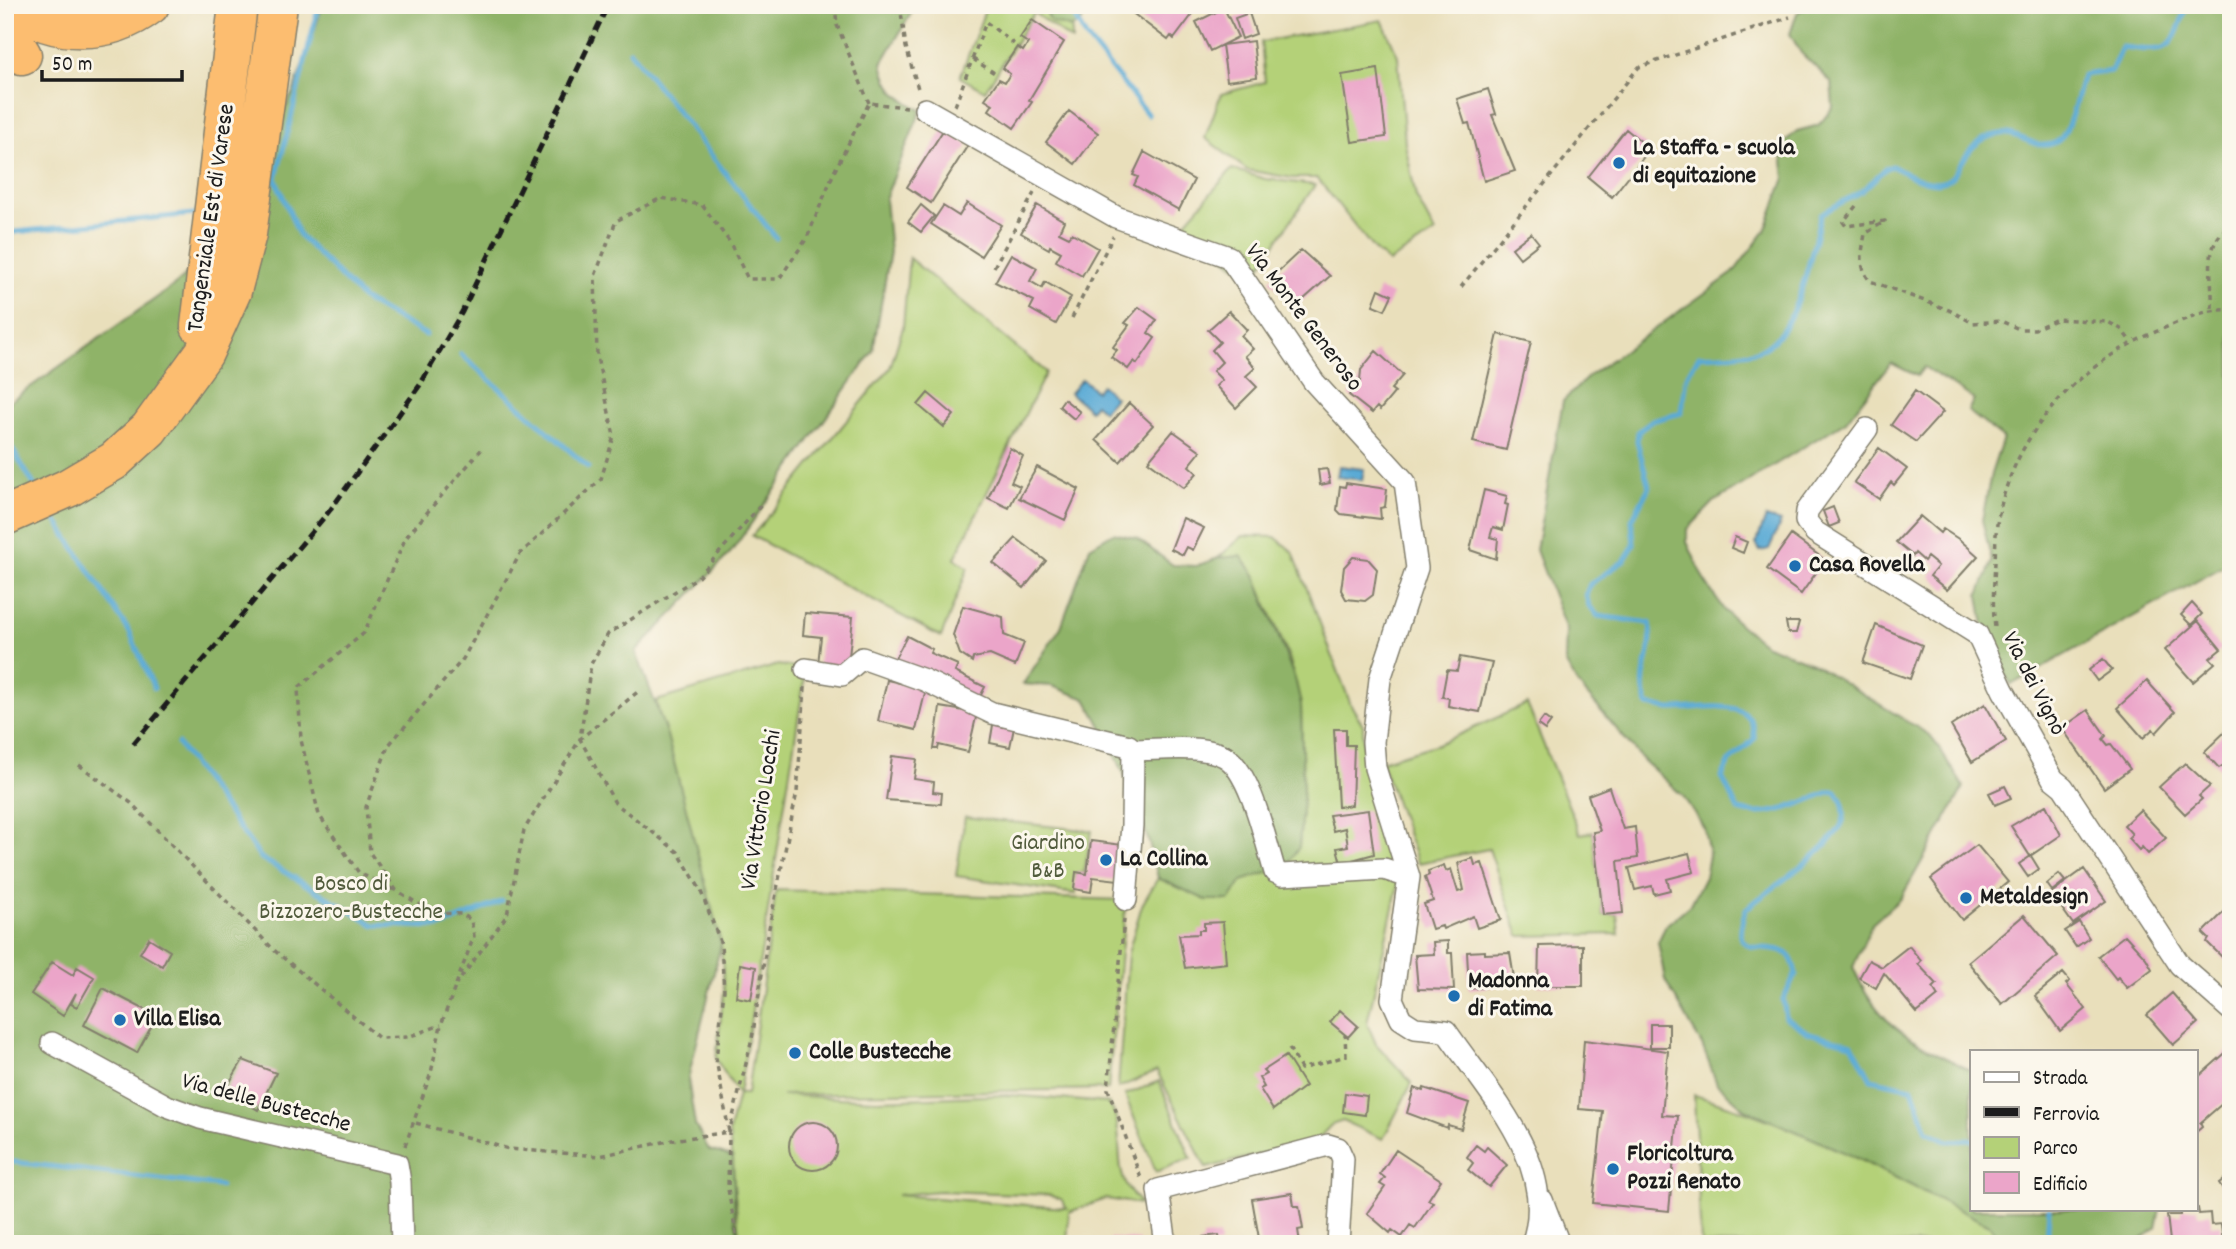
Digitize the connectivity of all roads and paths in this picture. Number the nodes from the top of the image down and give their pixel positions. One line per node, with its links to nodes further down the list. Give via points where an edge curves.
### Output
1 (13, 5): 5 (highway, via 52,24 90,29)
2 (278, 5): 24 (highway, Tangenziale Est di Varese, via 247,234 222,319)
3 (835, 5): 11 (path, via 837,25)
4 (900, 5): 12 (path, via 906,47)
5 (159, 11)
6 (1790, 18): 19 (path, via 1639,67)
7 (237, 22): 24 (highway, Tangenziale Est di Varese, via 208,280 200,329)
8 (1014, 44): 9 (path, via 986,22)
9 (973, 59): 10 (path); 13 (path)
10 (996, 74)
11 (869, 103): 12 (path); 36 (path, via 807,238 779,279 748,279 729,241 702,205 661,198 617,221 595,276 597,357 614,436 601,479 520,554 463,659 388,746 366,807 370,853)
12 (925, 109): 13 (street, Via Monte Generoso)
13 (949, 121): 14 (street, Via Monte Generoso)
14 (1043, 176): 16 (street, Via Monte Generoso); 18 (path)
15 (1856, 206): 23 (path, via 1843,222 1846,226 1885,221 1865,234 1861,260 1870,281 1973,323 2001,321 2019,329 2035,329 2057,319 2108,322)
16 (1122, 219): 22 (path); 35 (street, Via Monte Generoso, via 1229,257 1314,382 1405,482 1417,568 1381,679 1373,742 1375,768)
17 (2231, 225): 20 (path, via 2209,255)
18 (994, 267)
19 (1461, 287)
20 (2213, 308): 21 (path); 23 (path)
21 (2231, 310)
22 (1072, 318)
23 (2131, 342): 29 (path, via 2075,382 2040,420 2016,462 1998,515 1992,608)
24 (180, 388): 28 (highway, Tangenziale Est di Varese, via 149,429 114,461 68,488)
25 (1867, 429): 39 (street, Via dei Vignò, via 1807,511 1806,521 1815,532 1977,634 2053,779 2063,787 2180,965)
26 (481, 450): 36 (path, via 406,537 364,633 298,688 301,740 319,815 359,873)
27 (761, 505): 32 (path, via 698,577 608,635 591,664)
28 (6, 515)
29 (1995, 629)
30 (806, 670): 33 (street, via 842,675 862,658 914,676 992,713 1124,742); 45 (path, Via Vittorio Locchi, via 796,792 752,1039)
31 (640, 691): 32 (path)
32 (580, 739): 38 (path, via 524,830 507,915); 45 (path, via 615,803 678,852 700,889 721,944 724,990 716,1059)
33 (1133, 750): 35 (street, via 1205,751 1224,756 1245,780 1275,872 1384,869); 37 (street)
34 (79, 765): 40 (path, via 131,803 274,950 379,1038 408,1037)
35 (1409, 877): 47 (street, Via Monte Generoso, via 1392,999 1401,1019 1415,1028 1446,1031 1508,1121)
36 (396, 890): 38 (path, via 433,913 462,914 471,920 474,936)
37 (1126, 900): 48 (path, via 1108,1089 1143,1184)
38 (457, 982): 40 (path)
39 (2231, 1010)
40 (441, 1025): 44 (path)
41 (1345, 1035): 43 (path, via 1346,1056 1301,1069)
42 (52, 1043): 46 (street, Via delle Bustecche, via 167,1106 200,1118)
43 (1289, 1048)
44 (416, 1123): 45 (path, via 509,1149 600,1156); 46 (path)
45 (729, 1132): 50 (path, Via Vittorio Locchi, via 728,1189)
46 (397, 1164): 49 (street)
47 (1536, 1182): 53 (street, Via Monte Generoso, via 1539,1216); 54 (street, Via Monte Generoso)
48 (1158, 1190): 51 (street); 52 (street, via 1328,1145 1338,1148 1342,1159)
49 (402, 1244)
50 (738, 1244)
51 (1166, 1244)
52 (1338, 1244)
53 (1532, 1244)
54 (1559, 1244)

